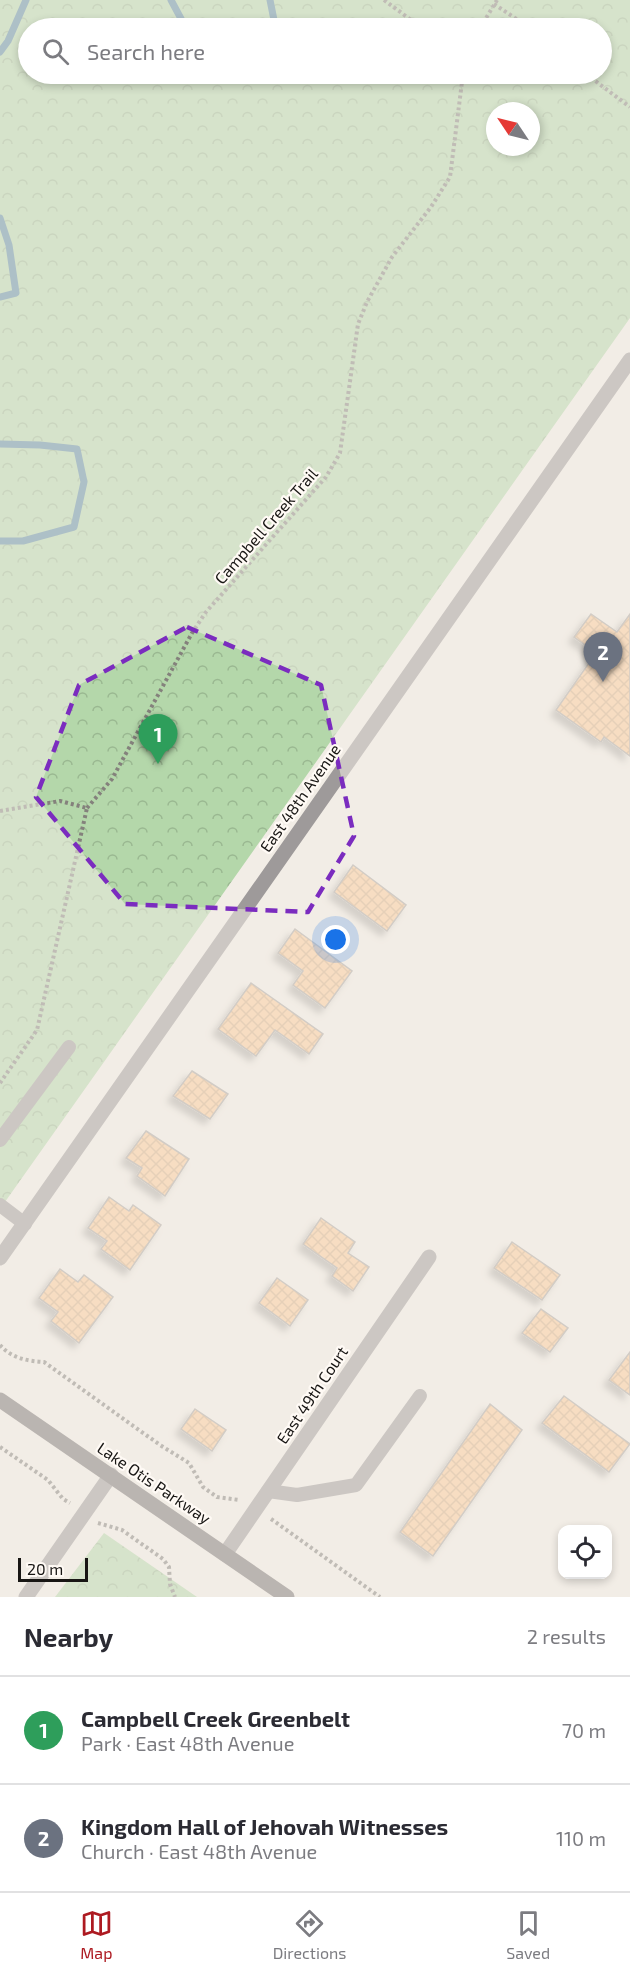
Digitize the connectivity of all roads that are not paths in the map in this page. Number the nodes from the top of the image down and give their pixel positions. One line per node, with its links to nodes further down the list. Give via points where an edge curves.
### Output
1 (630, 360): 5 (street, East 48th Avenue)
2 (69, 1047): 3 (lane)
3 (0, 1140)
4 (0, 1205): 5 (lane)
5 (25, 1224): 7 (street, East 48th Avenue)
6 (429, 1257): 11 (street, East 49th Court)
7 (0, 1258)
8 (420, 1396): 11 (lane, via 356,1485 297,1495)
9 (0, 1400): 10 (main road, Lake Otis Parkway)
10 (111, 1475): 12 (main road, Lake Otis Parkway); 13 (street)
11 (268, 1491): 12 (street, East 49th Court)
12 (225, 1554): 14 (main road, Lake Otis Parkway)
13 (26, 1597)
14 (287, 1597)

